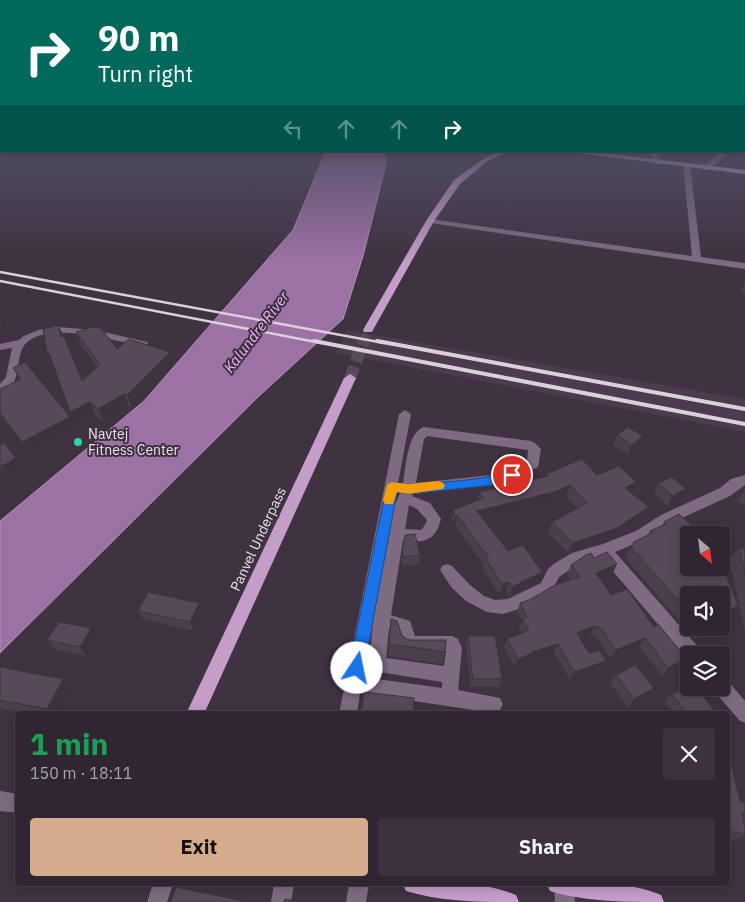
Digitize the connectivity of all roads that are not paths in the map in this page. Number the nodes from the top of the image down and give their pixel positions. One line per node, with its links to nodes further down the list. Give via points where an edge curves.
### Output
1 (463, 177): 3 (main road)
2 (687, 177): 4 (street)
3 (430, 221): 4 (street); 6 (main road)
4 (697, 259): 5 (street)
5 (745, 266)
6 (368, 330)
7 (20, 344): 8 (street); 9 (street, via 42,331 64,328); 11 (street, via 11,378)
8 (0, 347)
9 (156, 348)
10 (350, 378): 28 (main road, Panvel Underpass)
11 (0, 392)
12 (405, 414): 13 (street)
13 (402, 435): 14 (street); 16 (street)
14 (418, 437): 17 (street); 17 (street, via 424,430 531,446 535,449 534,464 503,479)
15 (745, 480): 19 (street, via 641,535)
16 (392, 487): 17 (street); 21 (street)
17 (406, 494): 18 (street); 18 (street, via 426,508 434,520 432,531 419,536)
18 (396, 534): 21 (street)
19 (605, 550): 20 (street, via 577,557 560,567 546,588 505,606 491,606 474,598); 22 (street)
20 (448, 570)
21 (374, 619): 23 (street, via 379,665); 23 (street, via 404,626 409,643 452,644); 24 (street)
22 (686, 646)
23 (452, 675): 26 (street)
24 (354, 684): 26 (street); 29 (street)
25 (730, 696): 30 (street)
26 (449, 698): 27 (street)
27 (494, 704)
28 (196, 711)
29 (349, 711)
30 (745, 714)
31 (0, 801): 32 (street)
32 (15, 804)
33 (162, 886): 38 (street)
34 (284, 886): 39 (street)
35 (359, 886): 40 (street)
36 (424, 886): 41 (main road)
37 (562, 890): 42 (main road)
38 (157, 902)
39 (281, 902)
40 (356, 902)
41 (509, 902)
42 (654, 902)

